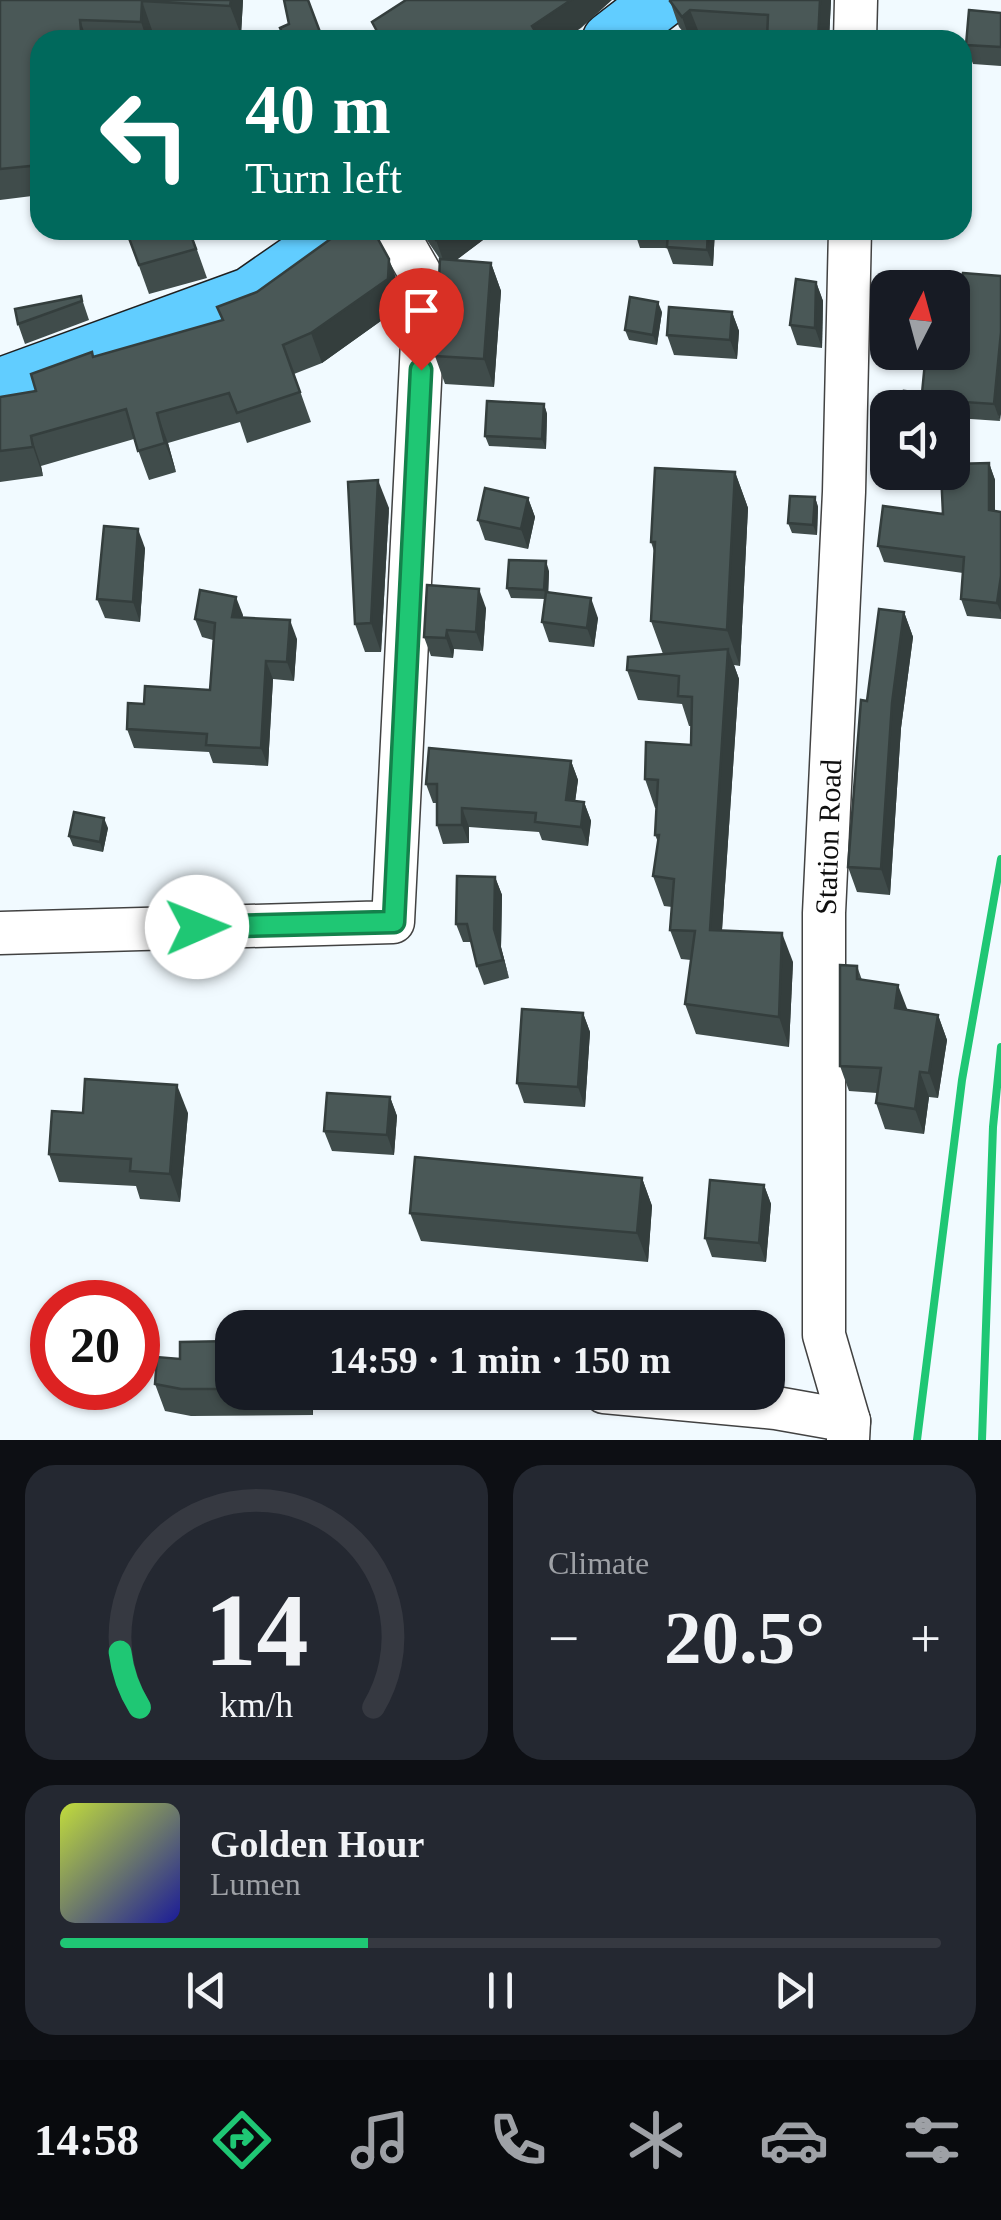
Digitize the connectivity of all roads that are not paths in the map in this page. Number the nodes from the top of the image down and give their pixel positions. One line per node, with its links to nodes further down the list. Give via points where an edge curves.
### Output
1 (662, 0): 3 (main road)
2 (856, 0): 4 (street)
3 (623, 30)
4 (855, 30)
5 (329, 240): 8 (main road, via 250,294)
6 (401, 240): 9 (street, via 425,282 394,922)
7 (850, 240): 11 (street, Station Road, via 824,912 824,1335)
8 (0, 386)
9 (0, 932)
10 (782, 1410): 11 (street)
11 (848, 1431)

